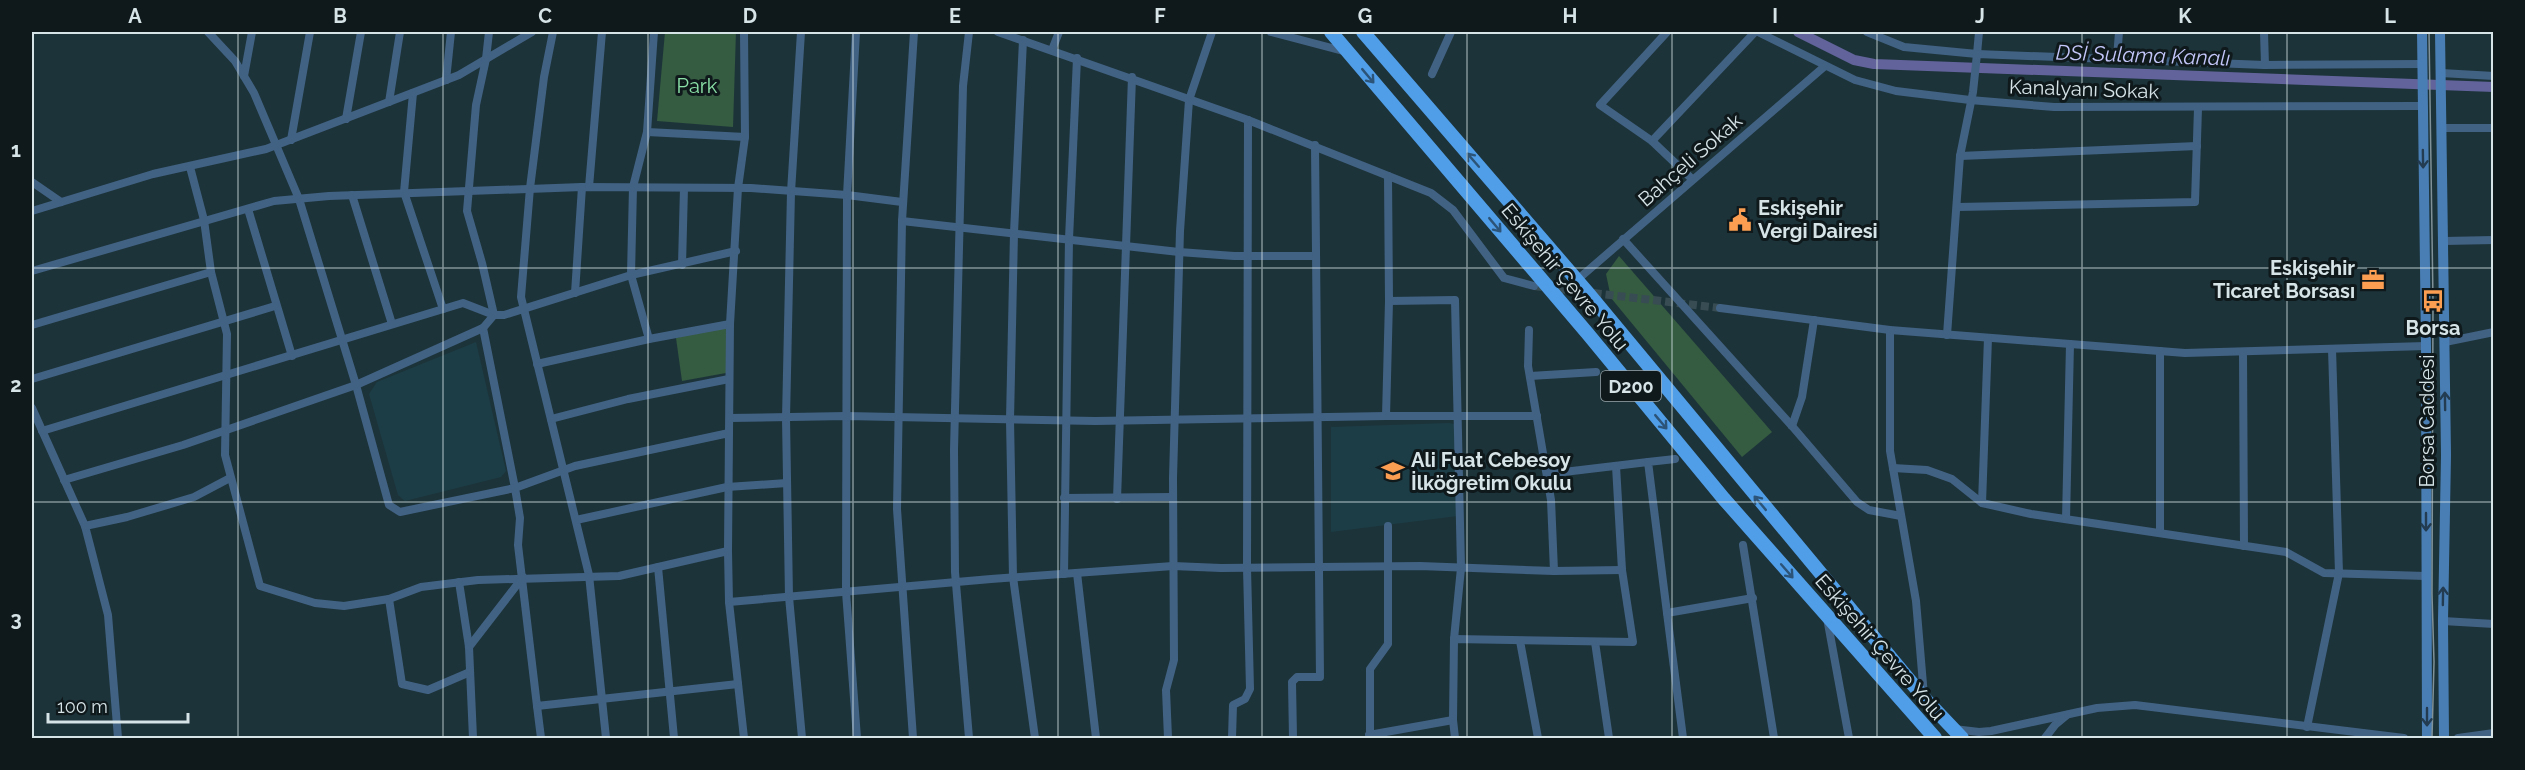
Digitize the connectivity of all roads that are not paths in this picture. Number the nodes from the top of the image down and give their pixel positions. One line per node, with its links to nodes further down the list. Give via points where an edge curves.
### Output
1 (208, 32): 44 (street)
2 (252, 32): 44 (street)
3 (310, 32): 60 (street)
4 (361, 32): 54 (street)
5 (400, 32): 51 (street)
6 (451, 32): 47 (street)
7 (489, 32): 38 (street)
8 (532, 32): 38 (street)
9 (553, 32): 72 (street)
10 (602, 32): 70 (street)
11 (654, 32): 58 (street)
12 (744, 32): 59 (street)
13 (801, 32): 77 (street)
14 (856, 32): 79 (street)
15 (914, 32): 82 (street)
16 (969, 32): 88 (street, via 963,86)
17 (998, 32): 32 (street)
18 (1059, 32): 33 (street)
19 (1212, 32): 50 (street)
20 (1271, 32): 34 (street)
21 (1331, 32): 34 (highway, Eskişehir Çevre Yolu / D200)
22 (1363, 32): 103 (highway, Eskişehir Çevre Yolu / D200, one-way to 22)
23 (1451, 32): 42 (street)
24 (1667, 32): 61 (street, via 1600,105)
25 (1756, 32): 41 (street, Kanalyanı Sokak); 61 (street)
26 (1868, 32): 36 (street, via 1904,47)
27 (1979, 32): 36 (street)
28 (2119, 32): 37 (street)
29 (2264, 32): 40 (street)
30 (2422, 32): 39 (main road, Borsa Caddesi)
31 (2440, 32): 43 (main road, Borsa Caddesi)
32 (1023, 40): 33 (street); 89 (street)
33 (1052, 50): 35 (street)
34 (1348, 52): 207 (highway, Eskişehir Çevre Yolu / D200, one-way to 207)
35 (1077, 58): 46 (street); 90 (street)
36 (1976, 58): 37 (street); 49 (street)
37 (2117, 58): 40 (street)
38 (486, 59): 47 (street); 75 (street, via 476,105)
39 (2422, 64): 40 (street); 52 (main road, Borsa Caddesi)
40 (2265, 65)
41 (1825, 66): 49 (street, Kanalyanı Sokak, via 1855,80 1896,91); 68 (street, Bahçeli Sokak)
42 (1432, 74)
43 (2440, 75): 45 (street); 56 (main road, Borsa Caddesi)
44 (244, 76): 62 (street)
45 (2493, 76)
46 (1132, 77): 50 (street); 94 (street)
47 (446, 80): 48 (street)
48 (413, 93): 51 (street); 76 (street)
49 (1972, 96): 53 (street, Kanalyanı Sokak, via 2054,107); 65 (street)
50 (1189, 100): 55 (street); 96 (street)
51 (389, 102): 54 (street)
52 (2422, 103): 53 (street, Kanalyanı Sokak); 127 (main road, Borsa Caddesi, one-way to 127)
53 (2198, 108): 64 (street)
54 (346, 119): 60 (street)
55 (1248, 120): 63 (street); 97 (street)
56 (2442, 128): 57 (street); 93 (main road, Borsa Caddesi)
57 (2493, 128)
58 (647, 132): 59 (street); 71 (street)
59 (745, 137): 74 (street)
60 (291, 140): 62 (street)
61 (1652, 141): 68 (street)
62 (278, 145): 66 (street); 80 (street)
63 (1315, 146): 67 (street); 98 (street)
64 (2197, 146): 65 (street); 83 (street, via 2195,202)
65 (1960, 156): 83 (street)
66 (190, 167): 81 (street); 86 (street)
67 (1388, 176): 104 (street, via 1431,193 1453,210 1504,278); 106 (street)
68 (1692, 179): 91 (street, Bahçeli Sokak)
69 (32, 182): 81 (street)
70 (585, 187): 71 (street); 72 (street); 105 (street)
71 (633, 187): 73 (street); 102 (street)
72 (530, 188): 75 (street); 110 (street)
73 (684, 188): 74 (street); 99 (street)
74 (738, 188): 77 (street); 95 (street)
75 (468, 191): 76 (street); 111 (street, via 467,211)
76 (404, 192): 78 (street); 109 (street)
77 (791, 192): 79 (street); 145 (street)
78 (352, 195): 80 (street); 114 (street)
79 (847, 195): 82 (street); 140 (street)
80 (299, 198): 84 (street); 124 (street)
81 (61, 202): 85 (street)
82 (902, 202): 87 (street)
83 (1957, 207): 121 (street)
84 (248, 209): 86 (street); 107 (street)
85 (32, 211)
86 (204, 220): 100 (street); 101 (street)
87 (902, 221): 88 (street); 146 (street)
88 (960, 226): 89 (street); 149 (street)
89 (1014, 232): 90 (street); 151 (street)
90 (1069, 239): 94 (street); 152 (street)
91 (1623, 239): 103 (street, Bahçeli Sokak); 155 (street)
92 (2493, 240): 93 (street)
93 (2444, 241): 125 (main road, Borsa Caddesi)
94 (1124, 246): 96 (street); 153 (street)
95 (736, 251): 99 (street); 115 (street)
96 (1179, 252): 97 (street); 154 (street)
97 (1247, 255): 98 (street); 150 (street)
98 (1315, 256): 147 (street)
99 (682, 265): 102 (street)
100 (32, 271)
101 (210, 272): 113 (street); 116 (street)
102 (631, 275): 105 (street); 123 (street)
103 (1577, 280): 217 (highway, Eskişehir Çevre Yolu / D200, one-way to 103)
104 (1534, 286)
105 (575, 293): 110 (street)
106 (1389, 301): 141 (street); 142 (street, via 1455,300)
107 (275, 306): 113 (street); 131 (street)
108 (1720, 308): 112 (street)
109 (442, 309): 111 (street, via 463,303); 114 (street)
110 (523, 309): 111 (street); 132 (street)
111 (494, 315): 117 (street)
112 (1814, 320): 119 (street); 155 (street, via 1802,397)
113 (223, 321): 134 (street, via 227,334); 136 (street)
114 (392, 324): 124 (street)
115 (730, 324): 123 (street); 137 (street)
116 (32, 325)
117 (483, 328): 138 (street); 169 (street)
118 (1529, 330): 135 (street)
119 (1890, 330): 121 (street); 162 (street)
120 (2493, 332): 125 (street)
121 (1947, 335): 122 (street)
122 (1988, 338): 126 (street); 173 (street)
123 (649, 339): 132 (street)
124 (341, 341): 131 (street); 138 (street)
125 (2445, 342): 208 (main road, Borsa Caddesi, one-way to 125)
126 (2070, 344): 129 (street); 175 (street)
127 (2426, 346): 128 (street); 195 (main road, Borsa Caddesi, one-way to 195)
128 (2332, 349): 130 (street); 192 (street)
129 (2160, 351): 130 (street); 179 (street)
130 (2243, 352): 181 (street)
131 (292, 356): 134 (street)
132 (537, 364): 148 (street)
133 (1596, 372): 135 (street)
134 (227, 374): 156 (street); 157 (street)
135 (1530, 376): 143 (street)
136 (32, 378)
137 (729, 379): 144 (street); 148 (street)
138 (356, 385): 156 (street); 169 (street, via 389,505 400,512)
139 (32, 408): 157 (street)
140 (846, 416): 145 (street); 146 (street); 201 (street)
141 (1386, 416): 142 (street); 147 (street)
142 (1456, 416): 143 (street); 188 (street)
143 (1537, 416): 164 (street)
144 (730, 418): 145 (street); 158 (street)
145 (786, 418): 167 (street)
146 (898, 418): 149 (street); 200 (street, via 897,509)
147 (1318, 418): 150 (street); 186 (street)
148 (551, 419): 163 (street)
149 (955, 419): 151 (street); 199 (street)
150 (1248, 419): 154 (street); 187 (street)
151 (1010, 420): 152 (street); 197 (street)
152 (1065, 421): 153 (street); 171 (street)
153 (1120, 421): 154 (street); 172 (street)
154 (1174, 421): 170 (street)
155 (1792, 426): 174 (street, via 1857,502 1869,510)
156 (226, 429): 165 (street, via 225,455); 166 (street)
157 (42, 431): 166 (street)
158 (729, 433): 163 (street); 168 (street)
159 (1675, 459): 160 (street)
160 (1648, 462): 161 (street); 206 (street)
161 (1616, 466): 164 (street); 189 (street)
162 (1893, 468): 173 (street, via 1927,470 1953,479); 174 (street)
163 (564, 470): 169 (street); 176 (street)
164 (1547, 474): 190 (street)
165 (230, 478): 177 (street, via 194,497); 204 (street, via 260,586 315,603 344,606)
166 (64, 480): 177 (street)
167 (788, 483): 168 (street); 202 (street)
168 (727, 487): 176 (street); 182 (street)
169 (515, 488): 196 (street)
170 (1173, 497): 172 (street); 183 (street)
171 (1064, 498): 172 (street); 193 (street)
172 (1117, 499)
173 (1982, 503): 175 (street)
174 (1901, 516): 217 (street, via 1916,601)
175 (2066, 519): 179 (street)
176 (576, 520): 194 (street)
177 (85, 526): 226 (street, via 108,615)
178 (1388, 526): 184 (street)
179 (2160, 533): 181 (street)
180 (1743, 545): 203 (street)
181 (2244, 546): 192 (street, via 2286,552 2324,573)
182 (728, 552): 185 (street); 205 (street)
183 (1173, 566): 187 (street); 191 (street); 238 (street, via 1174,660 1166,690)
184 (1388, 566): 186 (street); 188 (street); 225 (street, via 1388,644 1370,669)
185 (658, 567): 194 (street, via 619,576); 216 (street)
186 (1319, 567): 187 (street); 240 (street, via 1320,677 1297,677 1292,682)
187 (1247, 568): 239 (street, via 1250,689 1245,699 1233,705)
188 (1461, 568): 190 (street); 210 (street)
189 (1622, 570): 190 (street); 212 (street, via 1633,642)
190 (1554, 571)
191 (1077, 573): 193 (street); 237 (street)
192 (2339, 573): 195 (street); 222 (street)
193 (1064, 574): 197 (street)
194 (589, 576): 196 (street); 218 (street)
195 (2426, 576): 250 (main road, Borsa Caddesi, one-way to 250)
196 (522, 577): 198 (street); 213 (street); 219 (street)
197 (1013, 577): 199 (street); 236 (street)
198 (459, 582): 204 (street, via 421,587); 213 (street)
199 (956, 582): 200 (street); 235 (street)
200 (903, 588): 201 (street); 234 (street)
201 (846, 592): 202 (street); 233 (street)
202 (789, 597): 205 (street); 232 (street)
203 (1753, 598): 206 (street); 245 (street)
204 (389, 599): 214 (street, via 402,684 428,690)
205 (729, 602): 215 (street)
206 (1667, 613): 244 (street)
207 (1826, 615): 246 (street); 247 (highway, Eskişehir Çevre Yolu / D200)
208 (2443, 621): 209 (street); 251 (main road, Borsa Caddesi)
209 (2493, 624)
210 (1454, 639): 211 (street); 221 (street)
211 (1520, 640): 212 (street); 242 (street)
212 (1595, 642): 243 (street)
213 (469, 647): 214 (street)
214 (470, 672): 227 (street)
215 (738, 684): 216 (street); 231 (street)
216 (669, 693): 218 (street); 230 (street)
217 (1925, 699): 224 (highway, Eskişehir Çevre Yolu / D200)
218 (602, 700): 219 (street); 229 (street)
219 (537, 706): 228 (street)
220 (2070, 713): 222 (street, via 2135,705); 224 (street, via 1991,731); 248 (street)
221 (1453, 720): 225 (street); 241 (street)
222 (2307, 726): 249 (street)
223 (2493, 733): 252 (street)
224 (1958, 734)
225 (1370, 737)
226 (118, 738)
227 (473, 738)
228 (541, 738)
229 (606, 738)
230 (674, 738)
231 (744, 738)
232 (802, 738)
233 (857, 738)
234 (913, 738)
235 (969, 738)
236 (1035, 738)
237 (1096, 738)
238 (1167, 738)
239 (1232, 738)
240 (1293, 738)
241 (1455, 738)
242 (1538, 738)
243 (1609, 738)
244 (1683, 738)
245 (1774, 738)
246 (1849, 738)
247 (1935, 738)
248 (2045, 738)
249 (2404, 738)
250 (2427, 738)
251 (2444, 738)
252 (2458, 738)

